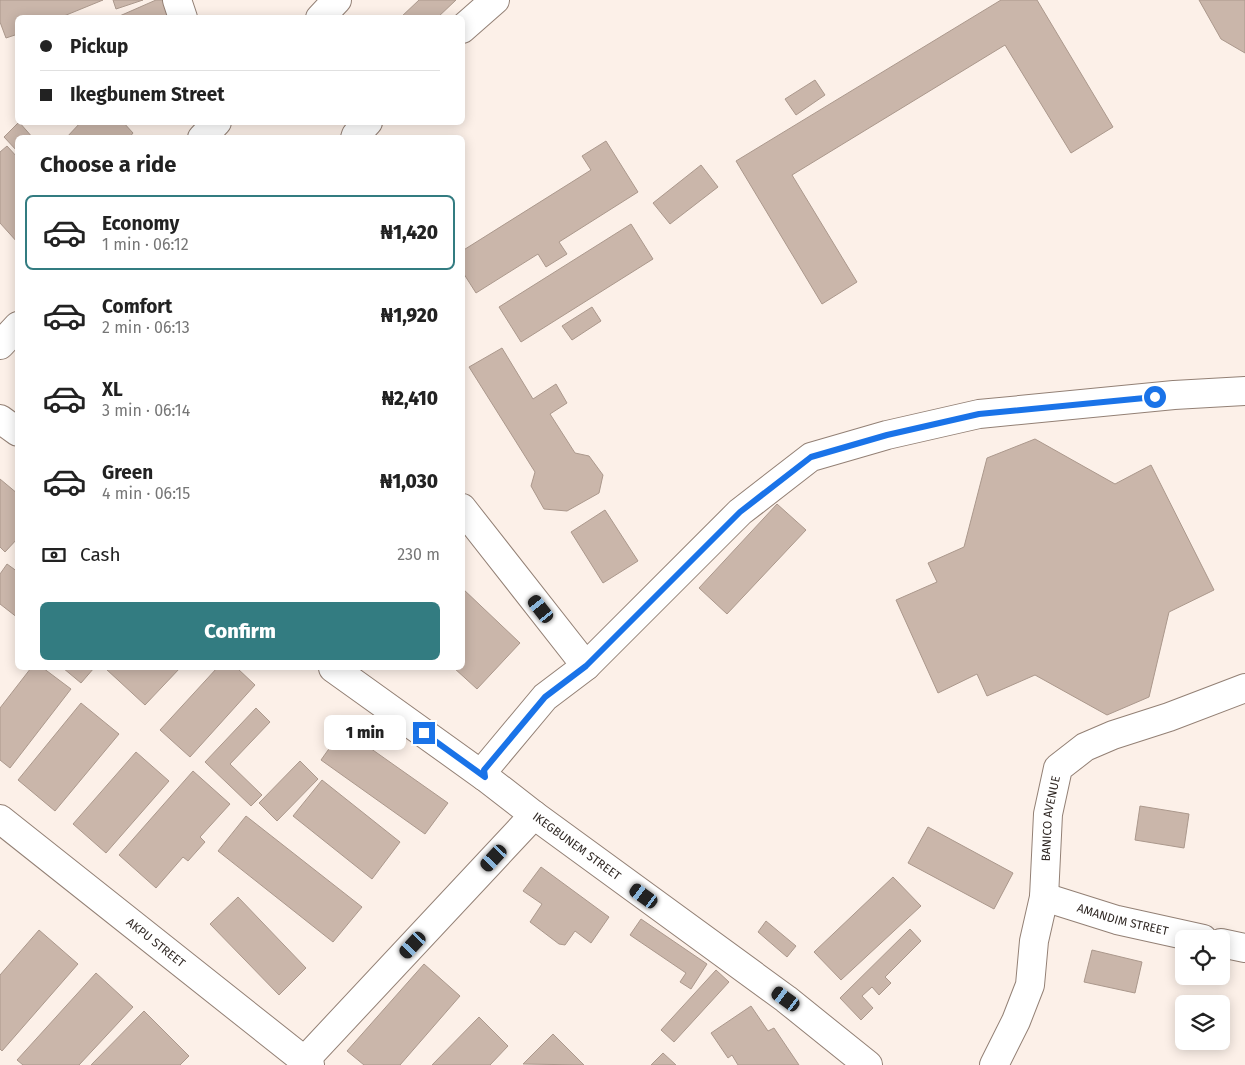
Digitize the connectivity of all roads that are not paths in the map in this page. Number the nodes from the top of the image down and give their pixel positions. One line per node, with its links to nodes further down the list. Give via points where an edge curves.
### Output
1 (177, 0): 4 (street)
2 (337, 0): 5 (street)
3 (495, 0): 6 (street)
4 (182, 15)
5 (323, 15)
6 (465, 26)
7 (214, 125): 9 (street)
8 (365, 125): 10 (street)
9 (205, 135)
10 (356, 135)
11 (15, 329): 12 (street)
12 (0, 345)
13 (1245, 391): 17 (street, via 979,414 811,457 740,512)
14 (0, 419): 15 (street)
15 (15, 430)
16 (465, 512): 17 (street)
17 (586, 666): 20 (street, via 545,697 484,770)
18 (335, 670): 20 (street, IKEGBUNEM STREET)
19 (1245, 688): 23 (street, BANICO AVENUE, via 1106,738 1085,747 1058,768 1048,814)
20 (485, 777): 21 (street, IKEGBUNEM STREET)
21 (534, 815): 27 (street); 28 (street, IKEGBUNEM STREET, via 786,999)
22 (0, 819): 27 (street, AKPU STREET)
23 (1044, 897): 24 (street, AMANDIM STREET, via 1116,920); 29 (street, BANICO AVENUE, via 1034,940 1030,985)
24 (1175, 933)
25 (1230, 945): 26 (street)
26 (1245, 948)
27 (308, 1063)
28 (868, 1065)
29 (994, 1065)

